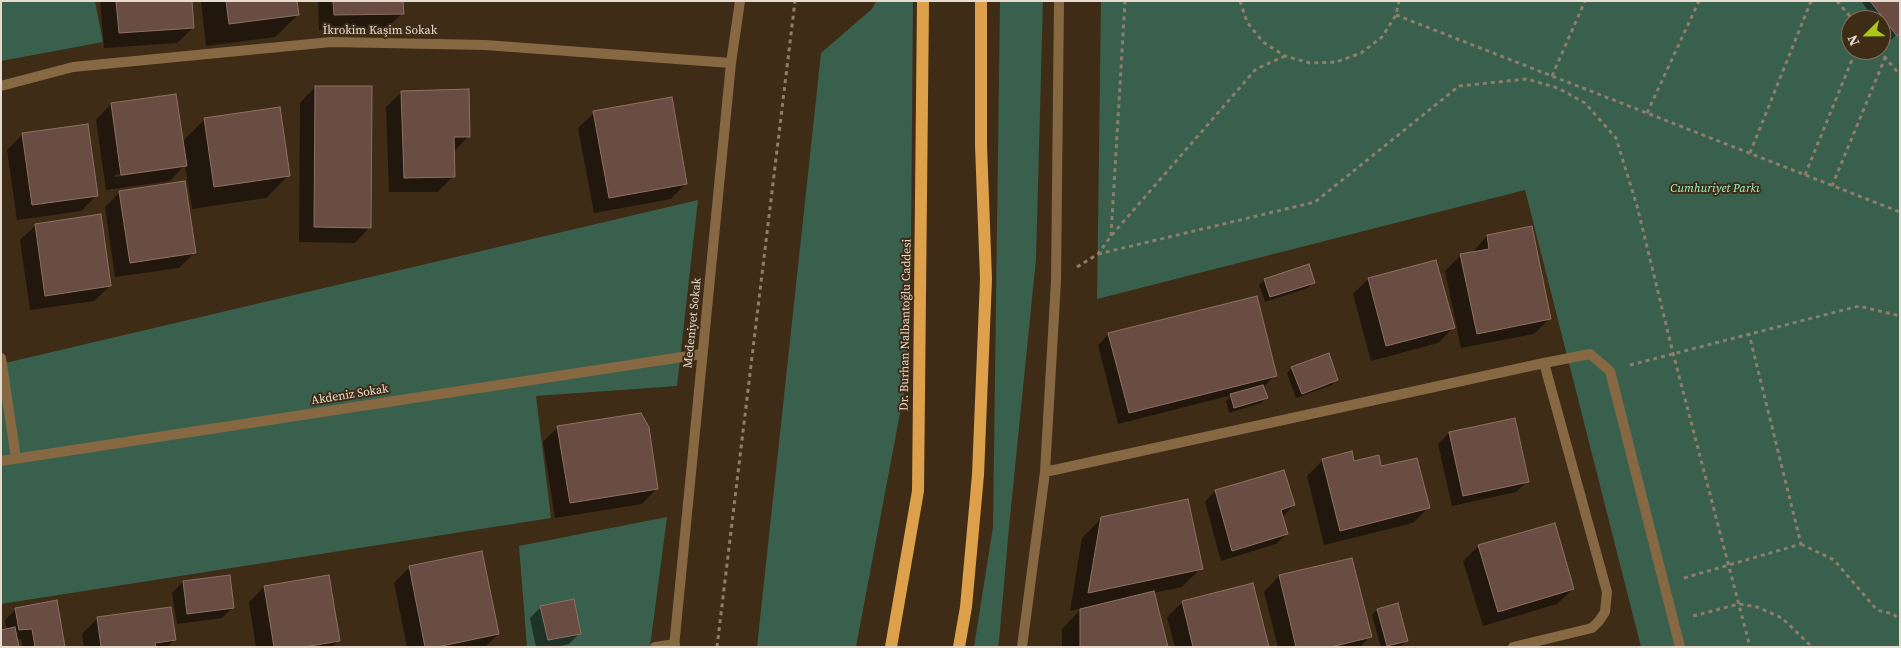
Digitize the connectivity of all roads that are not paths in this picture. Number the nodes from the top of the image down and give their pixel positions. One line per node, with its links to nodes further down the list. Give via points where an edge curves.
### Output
1 (740, 1): 5 (street, Medeniyet Sokak)
2 (923, 1): 15 (main road, Dr. Burhan Nalbantoğlu Caddesi, via 918,492)
3 (981, 1): 16 (main road, via 981,145 986,279 978,476 966,608)
4 (1059, 1): 12 (street, via 1056,281)
5 (732, 63): 6 (street, İkrokim Kaşim Sokak, via 485,46 331,42 73,67); 7 (street, Medeniyet Sokak)
6 (1, 86)
7 (702, 354): 10 (street, Akdeniz Sokak); 13 (street, Medeniyet Sokak)
8 (1, 358): 10 (street)
9 (1544, 363): 12 (street); 18 (street, via 1607,592 1605,612 1592,628); 19 (street, via 1590,354 1610,371)
10 (16, 458): 11 (street, Akdeniz Sokak)
11 (1, 461)
12 (1044, 472): 17 (street)
13 (674, 645): 14 (street)
14 (654, 647)
15 (891, 647)
16 (959, 647)
17 (1022, 647)
18 (1513, 647)
19 (1680, 647)

